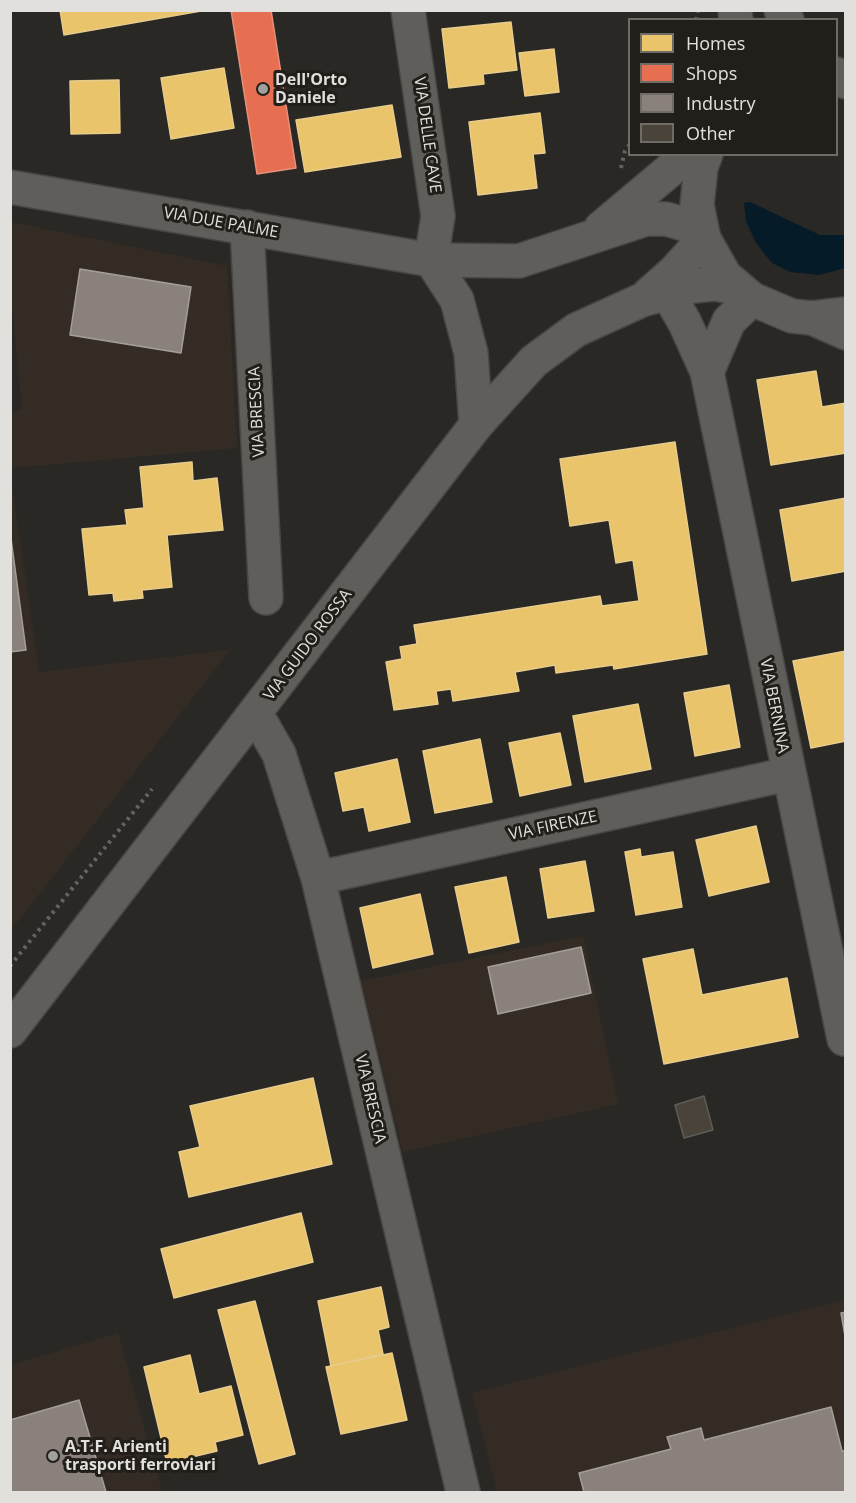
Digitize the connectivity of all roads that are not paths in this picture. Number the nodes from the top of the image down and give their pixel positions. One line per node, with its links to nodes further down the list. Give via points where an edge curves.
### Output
1 (408, 10): 8 (street, VIA DELLE CAVE, via 438,216)
2 (687, 156): 7 (street, VIA DUE PALME)
3 (705, 156): 6 (street, via 697,205)
4 (10, 187): 5 (street, VIA DUE PALME)
5 (247, 227): 8 (street, VIA DUE PALME); 16 (street, VIA BRESCIA)
6 (703, 237): 7 (street, VIA DUE PALME, via 684,224 646,219); 9 (street, via 713,258); 10 (street, VIA GUIDO ROSSA)
7 (586, 240): 8 (street, VIA DUE PALME, via 519,261)
8 (431, 260): 15 (street, via 457,300 471,353)
9 (745, 294): 10 (street, VIA GUIDO ROSSA, via 716,284); 12 (street, via 792,315); 14 (street)
10 (654, 296): 14 (street, VIA BERNINA, via 685,323); 15 (street, VIA GUIDO ROSSA, via 604,315 556,343 534,361)
11 (846, 314): 12 (street)
12 (812, 318): 13 (street)
13 (846, 333)
14 (707, 372): 18 (street, VIA BERNINA)
15 (476, 425): 17 (street, VIA GUIDO ROSSA)
16 (266, 598)
17 (256, 714): 19 (street, VIA BRESCIA, via 279,754); 20 (street, VIA GUIDO ROSSA)
18 (788, 774): 19 (street, VIA FIRENZE); 21 (street, VIA BERNINA)
19 (318, 878): 22 (street, VIA BRESCIA)
20 (10, 1031)
21 (844, 1039)
22 (463, 1492)

